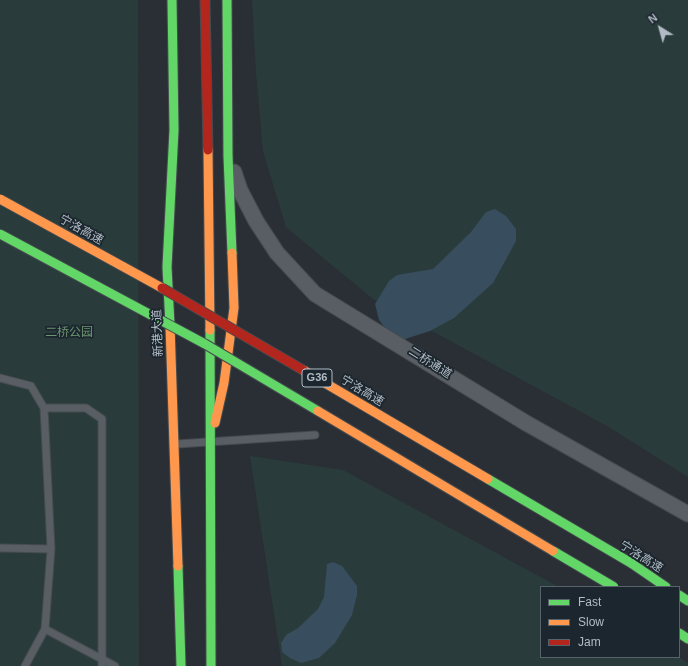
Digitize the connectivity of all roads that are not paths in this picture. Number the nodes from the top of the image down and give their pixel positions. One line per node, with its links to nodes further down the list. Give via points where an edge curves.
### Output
1 (172, 0): 11 (main road, 新港大道, via 174,130 167,267)
2 (205, 0): 10 (main road)
3 (227, 0): 4 (main road)
4 (228, 156): 10 (main road, via 234,308 224,383); 12 (street, 二桥通道, via 240,190 256,221 277,253 315,294 526,423)
5 (0, 199): 16 (main road, 宁洛高速 / G36, bridge, via 208,314 631,563)
6 (0, 234): 15 (main road, G36, bridge, via 205,344)
7 (0, 378): 8 (lane, via 31,386)
8 (44, 408): 14 (lane); 20 (lane, via 86,408 102,419)
9 (315, 435): 10 (lane)
10 (210, 443): 11 (lane); 24 (main road)
11 (175, 444): 23 (main road, 新港大道)
12 (688, 514)
13 (0, 548): 14 (lane)
14 (51, 549): 17 (lane)
15 (612, 586)
16 (665, 586)
17 (45, 629): 20 (lane); 21 (lane)
18 (680, 633): 19 (main road)
19 (688, 639)
20 (102, 663): 22 (lane)
21 (24, 666)
22 (115, 666)
23 (180, 666)
24 (211, 666)

